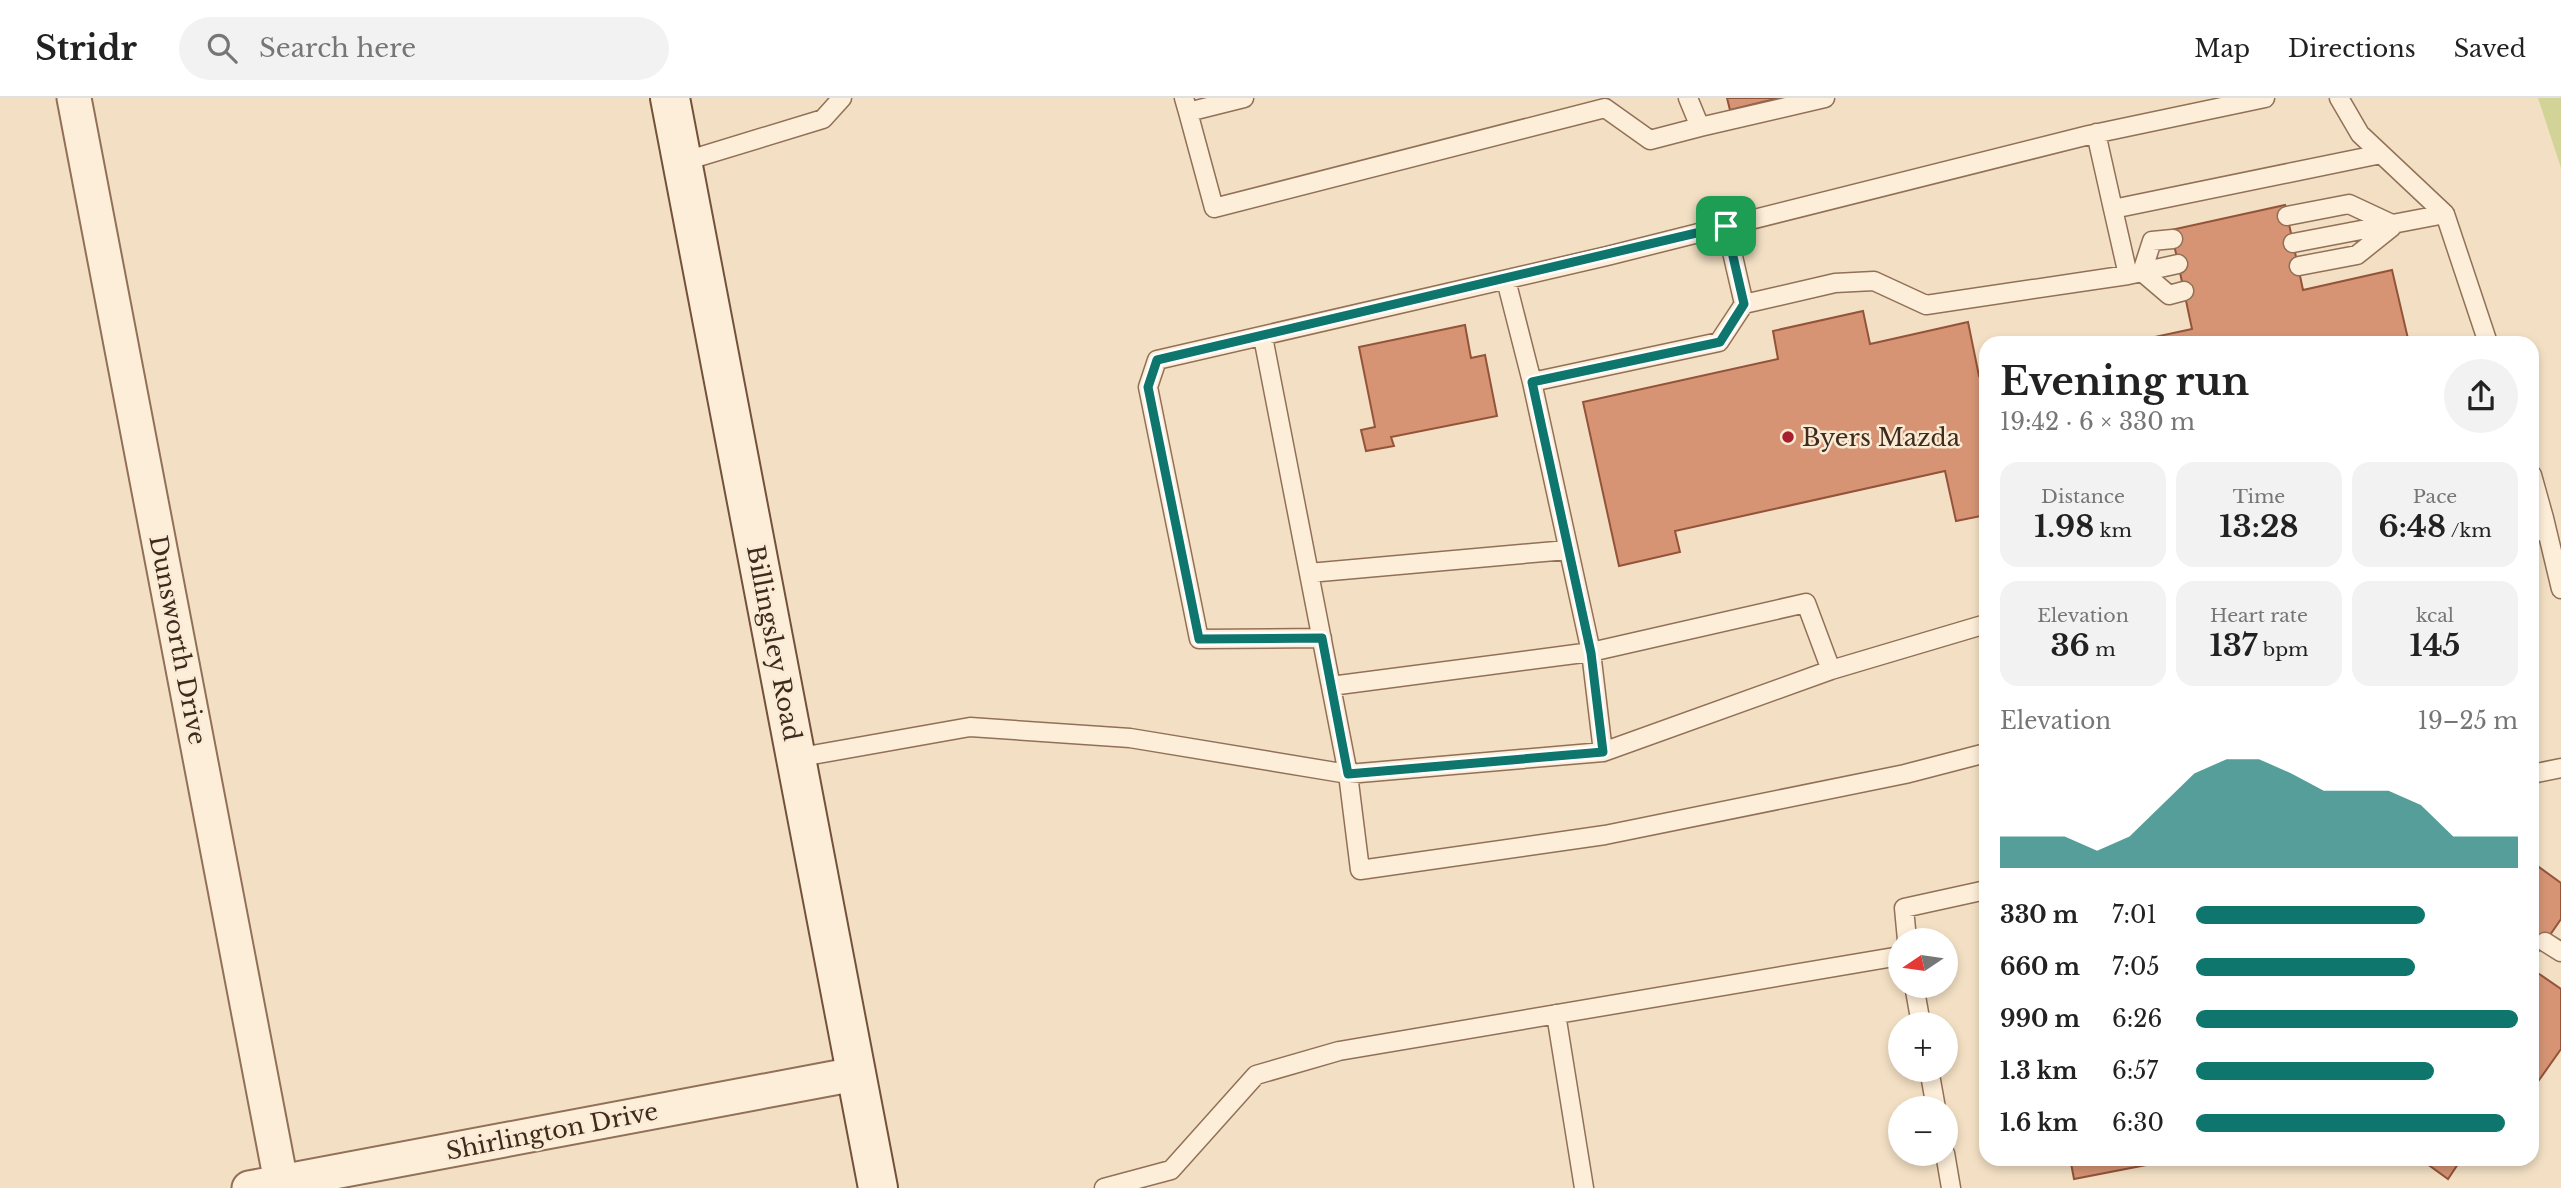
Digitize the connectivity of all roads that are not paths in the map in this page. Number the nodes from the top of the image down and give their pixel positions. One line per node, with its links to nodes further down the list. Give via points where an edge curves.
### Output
1 (74, 98): 53 (street, Dunsworth Drive)
2 (670, 98): 13 (street, Billingsley Road)
3 (842, 98): 13 (lane, via 823,119)
4 (1244, 98): 9 (lane)
5 (1688, 98): 10 (lane)
6 (1825, 98): 10 (lane)
7 (2265, 98): 11 (lane)
8 (2339, 98): 12 (lane, via 2360,134)
9 (1186, 105): 10 (lane, via 1214,208 1605,108 1650,140)
10 (1700, 127)
11 (2096, 133): 14 (lane); 18 (lane)
12 (2381, 153): 14 (lane); 15 (lane)
13 (682, 162): 43 (street, Billingsley Road)
14 (2113, 209): 23 (lane)
15 (2445, 214): 17 (lane); 27 (lane)
16 (2287, 216): 17 (lane, via 2349,204)
17 (2394, 225): 20 (lane); 22 (lane, via 2357,255)
18 (1726, 226): 24 (lane); 26 (lane)
19 (2172, 239): 23 (lane, via 2152,242)
20 (2293, 243)
21 (2178, 264): 23 (lane)
22 (2299, 266)
23 (2135, 273): 25 (lane, via 2169,295); 26 (lane, via 1926,305 1874,281 1835,283)
24 (1506, 280): 28 (lane); 29 (lane)
25 (2184, 291)
26 (1744, 304): 29 (lane, via 1720,342)
27 (2486, 336)
28 (1263, 337): 34 (lane); 37 (lane, via 1157,360 1148,387 1199,639)
29 (1532, 382): 33 (lane)
30 (2539, 500): 31 (lane)
31 (2544, 518): 32 (lane); 35 (lane)
32 (2539, 525)
33 (1567, 550): 34 (lane); 38 (lane)
34 (1309, 573): 37 (lane)
35 (2561, 589)
36 (1979, 626): 39 (lane)
37 (1322, 638): 40 (lane)
38 (1591, 653): 39 (lane, via 1806,603); 40 (lane); 41 (lane)
39 (1831, 670): 41 (lane)
40 (1331, 686): 46 (lane)
41 (1603, 752): 46 (lane)
42 (1979, 755): 46 (lane, via 1605,835 1360,870)
43 (795, 758): 46 (lane, via 970,727 1130,738); 51 (street, Billingsley Road)
44 (2561, 768): 45 (lane)
45 (2539, 773)
46 (1348, 774)
47 (1979, 892): 48 (lane, via 1904,908)
48 (1906, 928)
49 (1888, 958): 50 (lane)
50 (1556, 1014): 56 (lane, via 1339,1051 1256,1075 1171,1170); 57 (lane)
51 (855, 1074): 53 (street, Shirlington Drive); 55 (street, Billingsley Road)
52 (1947, 1166): 58 (lane)
53 (281, 1182): 54 (street, Shirlington Drive)
54 (249, 1188)
55 (878, 1188)
56 (1104, 1188)
57 (1584, 1188)
58 (1951, 1188)

